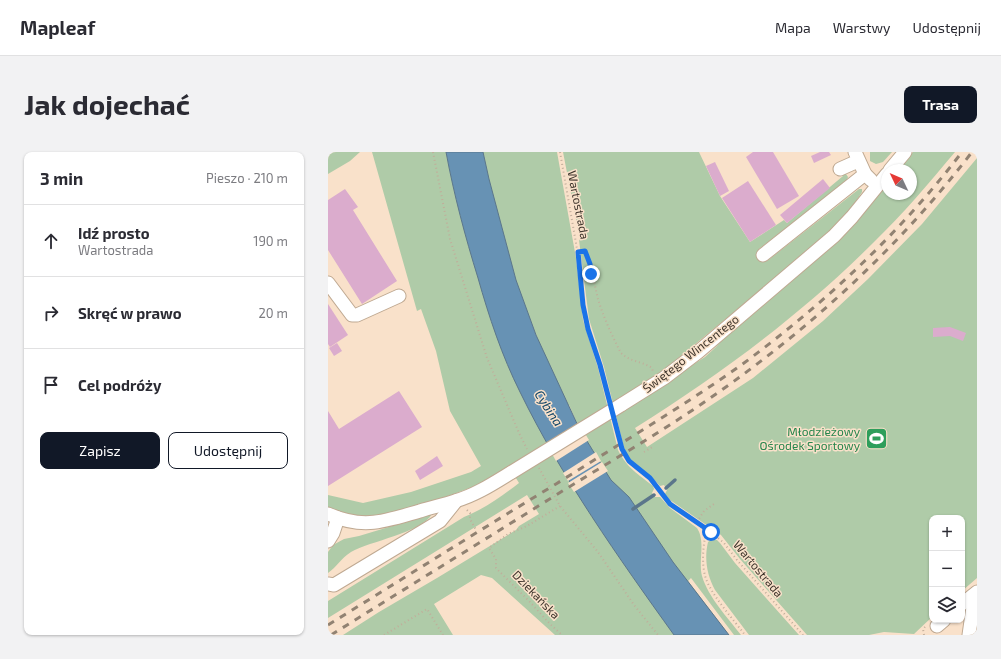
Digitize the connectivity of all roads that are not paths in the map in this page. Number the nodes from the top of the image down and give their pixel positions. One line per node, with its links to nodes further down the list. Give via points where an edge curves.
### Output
1 (905, 152): 3 (street)
2 (856, 156): 4 (street); 5 (street)
3 (895, 164)
4 (840, 169)
5 (865, 174): 7 (street); 8 (street)
6 (881, 181): 7 (street, Świętego Wincentego)
7 (877, 186): 11 (street, Świętego Wincentego, bridge, via 834,236 698,352 654,385 512,472)
8 (763, 255)
9 (328, 283): 10 (street, via 352,315)
10 (399, 296)
11 (456, 501): 12 (street, Świętego Wincentego, via 374,523); 14 (street, via 440,521 334,585)
12 (333, 516): 13 (street, via 333,533)
13 (328, 541)
14 (328, 584)
15 (977, 592): 17 (street)
16 (977, 600): 18 (street, via 973,607)
17 (965, 602)
18 (969, 635)

